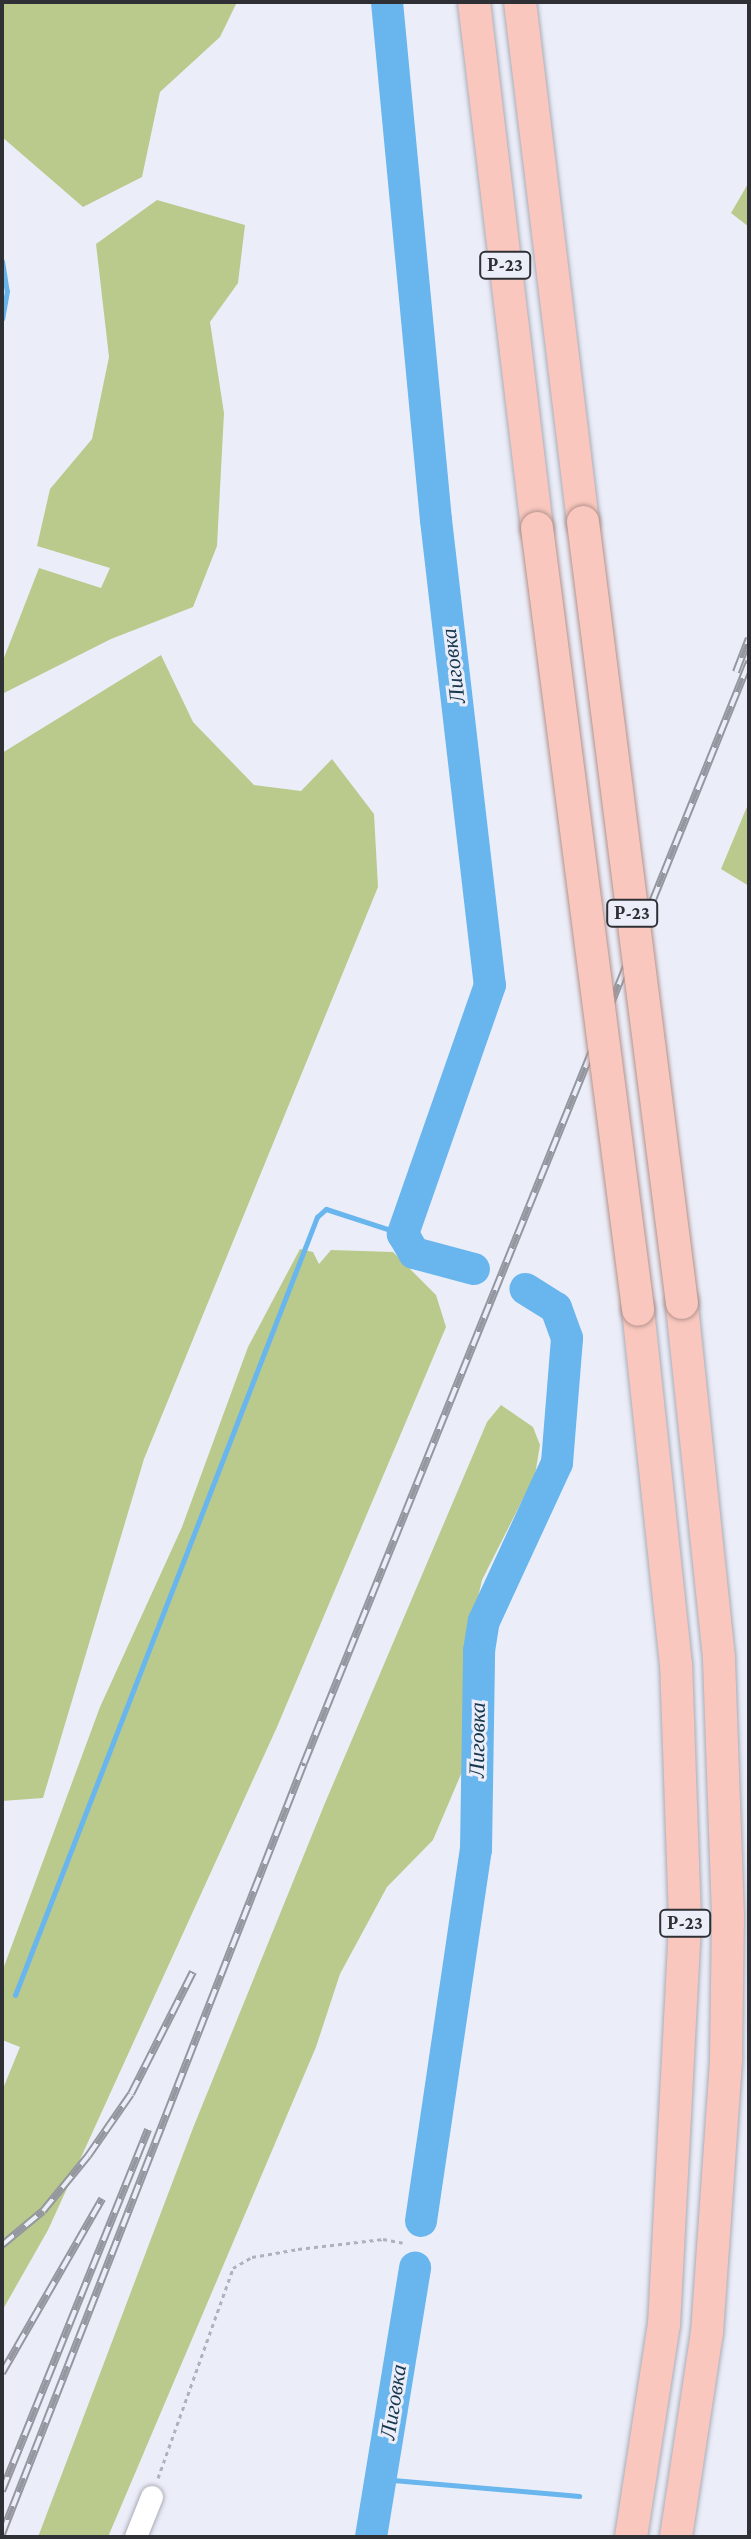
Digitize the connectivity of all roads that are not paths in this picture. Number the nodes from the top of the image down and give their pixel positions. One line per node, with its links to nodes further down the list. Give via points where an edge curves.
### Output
1 (474, 2): 5 (highway, Р-23, bridge, via 638,1309 676,1665 685,1920 664,2325)
2 (520, 2): 6 (highway, Р-23, bridge, via 682,1303 719,1658 728,1917 726,2058 707,2333)
3 (152, 2497): 4 (lane)
4 (136, 2537)
5 (631, 2537)
6 (676, 2537)

